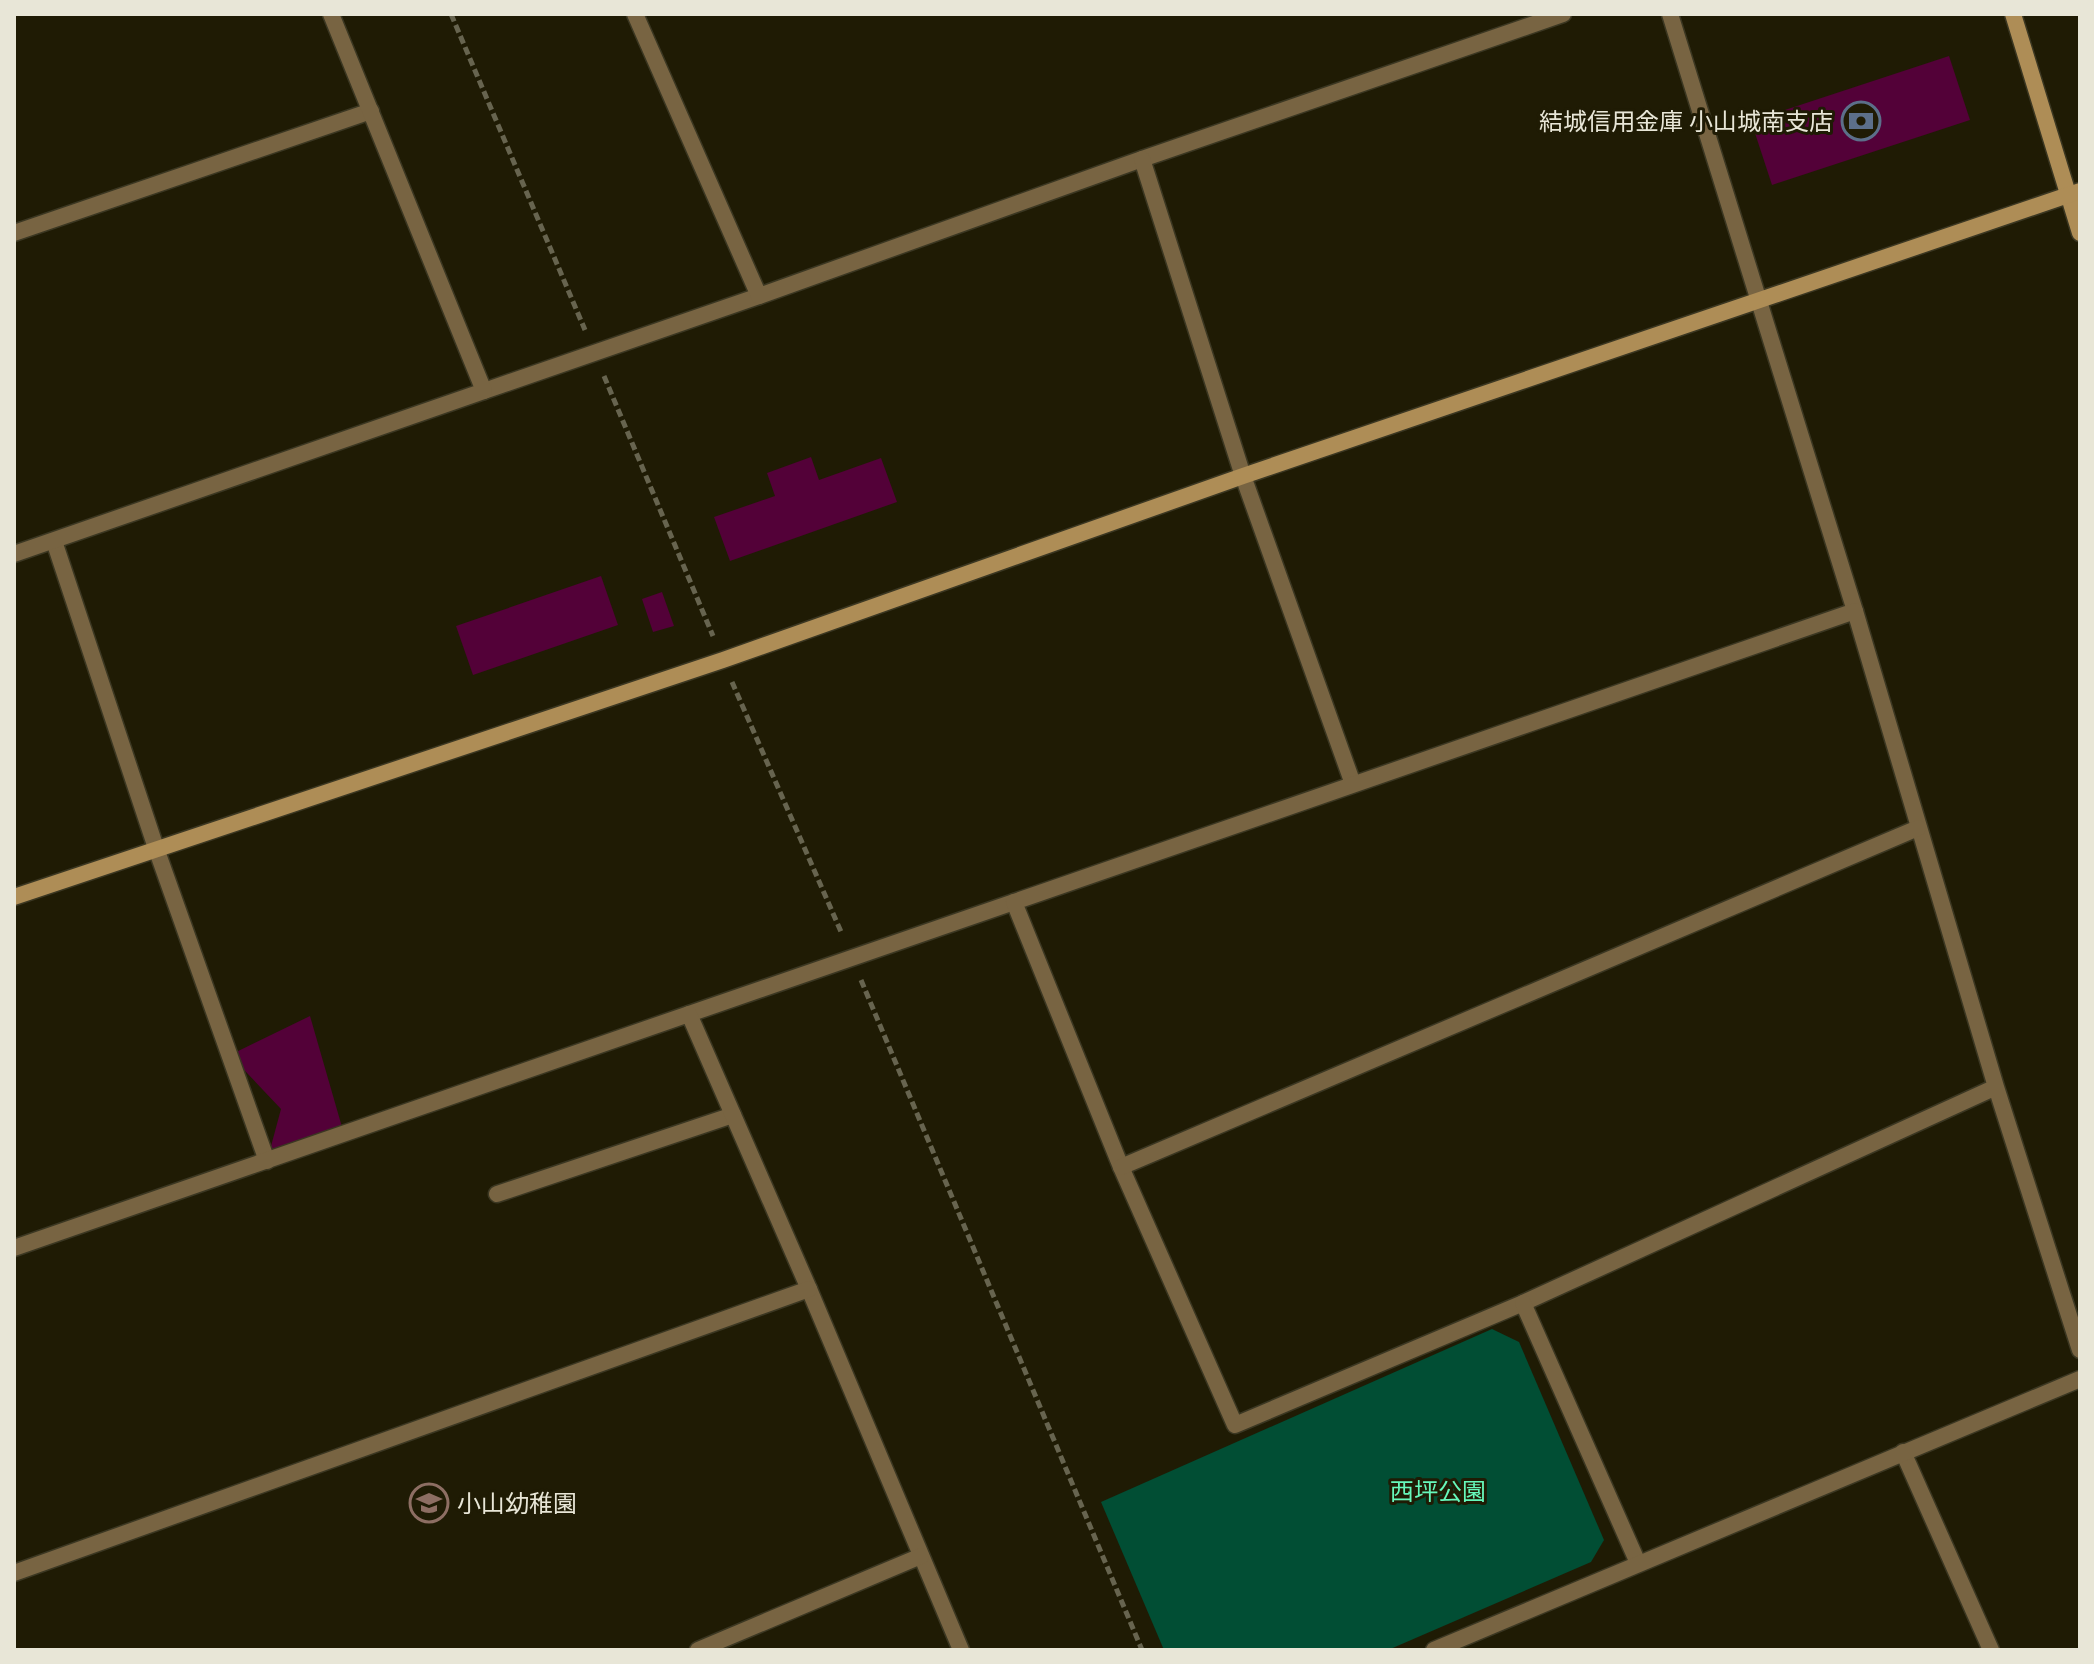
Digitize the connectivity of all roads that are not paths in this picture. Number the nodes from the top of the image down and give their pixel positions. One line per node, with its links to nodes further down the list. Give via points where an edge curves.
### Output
1 (331, 14): 6 (street)
2 (1563, 14): 7 (street)
3 (1670, 14): 12 (street)
4 (2013, 14): 8 (street)
5 (637, 15): 11 (street)
6 (371, 111): 9 (street); 13 (street)
7 (1142, 159): 11 (street); 14 (street)
8 (2074, 193): 10 (street); 12 (street)
9 (14, 233)
10 (2080, 233)
11 (759, 296): 13 (street)
12 (1758, 302): 14 (street); 17 (street)
13 (484, 391): 15 (street)
14 (1243, 476): 18 (street); 20 (street, via 723,660)
15 (54, 541): 16 (street); 20 (street)
16 (14, 554)
17 (1855, 611): 18 (street); 19 (street)
18 (1353, 784): 22 (street)
19 (1918, 828): 24 (street); 27 (street)
20 (157, 851): 21 (street); 26 (street)
21 (14, 897)
22 (1014, 902): 23 (street); 27 (street)
23 (689, 1014): 25 (street); 26 (street)
24 (1996, 1087): 31 (street); 32 (street)
25 (733, 1115): 28 (street); 30 (street)
26 (267, 1161): 29 (street)
27 (1121, 1167): 31 (street, via 1235,1425)
28 (497, 1194)
29 (14, 1248)
30 (809, 1289): 35 (street); 37 (street)
31 (1523, 1303): 36 (street)
32 (2080, 1350)
33 (2080, 1379): 34 (street)
34 (1903, 1452): 36 (street); 41 (street)
35 (921, 1556): 38 (street); 39 (street)
36 (1638, 1563): 40 (street)
37 (14, 1573)
38 (698, 1650)
39 (961, 1650)
40 (1434, 1650)
41 (1991, 1650)

